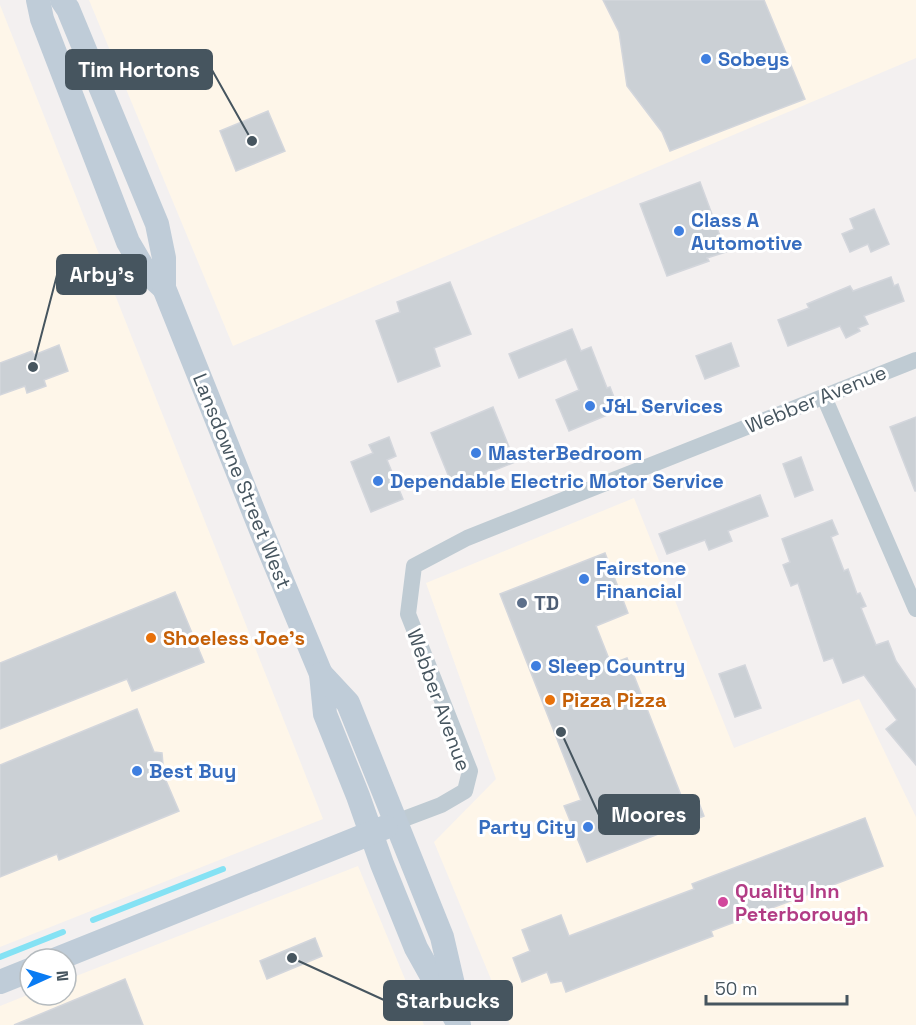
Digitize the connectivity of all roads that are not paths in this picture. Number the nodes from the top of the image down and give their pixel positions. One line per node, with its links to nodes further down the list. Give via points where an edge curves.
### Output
1 (38, 0): 3 (main road, Lansdowne Street West, via 128,242 145,271)
2 (62, 0): 3 (main road, Lansdowne Street West, via 157,224 164,258)
3 (164, 288): 7 (main road, Lansdowne Street West)
4 (916, 360): 5 (street, Webber Avenue)
5 (824, 397): 6 (street); 8 (street, Webber Avenue, via 467,538 414,566 408,615 470,771 465,790 441,805)
6 (916, 609)
7 (321, 674): 8 (main road, Lansdowne Street West, via 348,703); 9 (main road, Lansdowne Street West, via 325,714)
8 (396, 822): 9 (main road, Webber Avenue); 13 (main road, Lansdowne Street West, via 442,937)
9 (371, 833): 10 (main road, Webber Avenue); 13 (main road, Lansdowne Street West, via 416,948)
10 (78, 951)
11 (18, 975): 12 (main road)
12 (0, 982)
13 (461, 1025)

